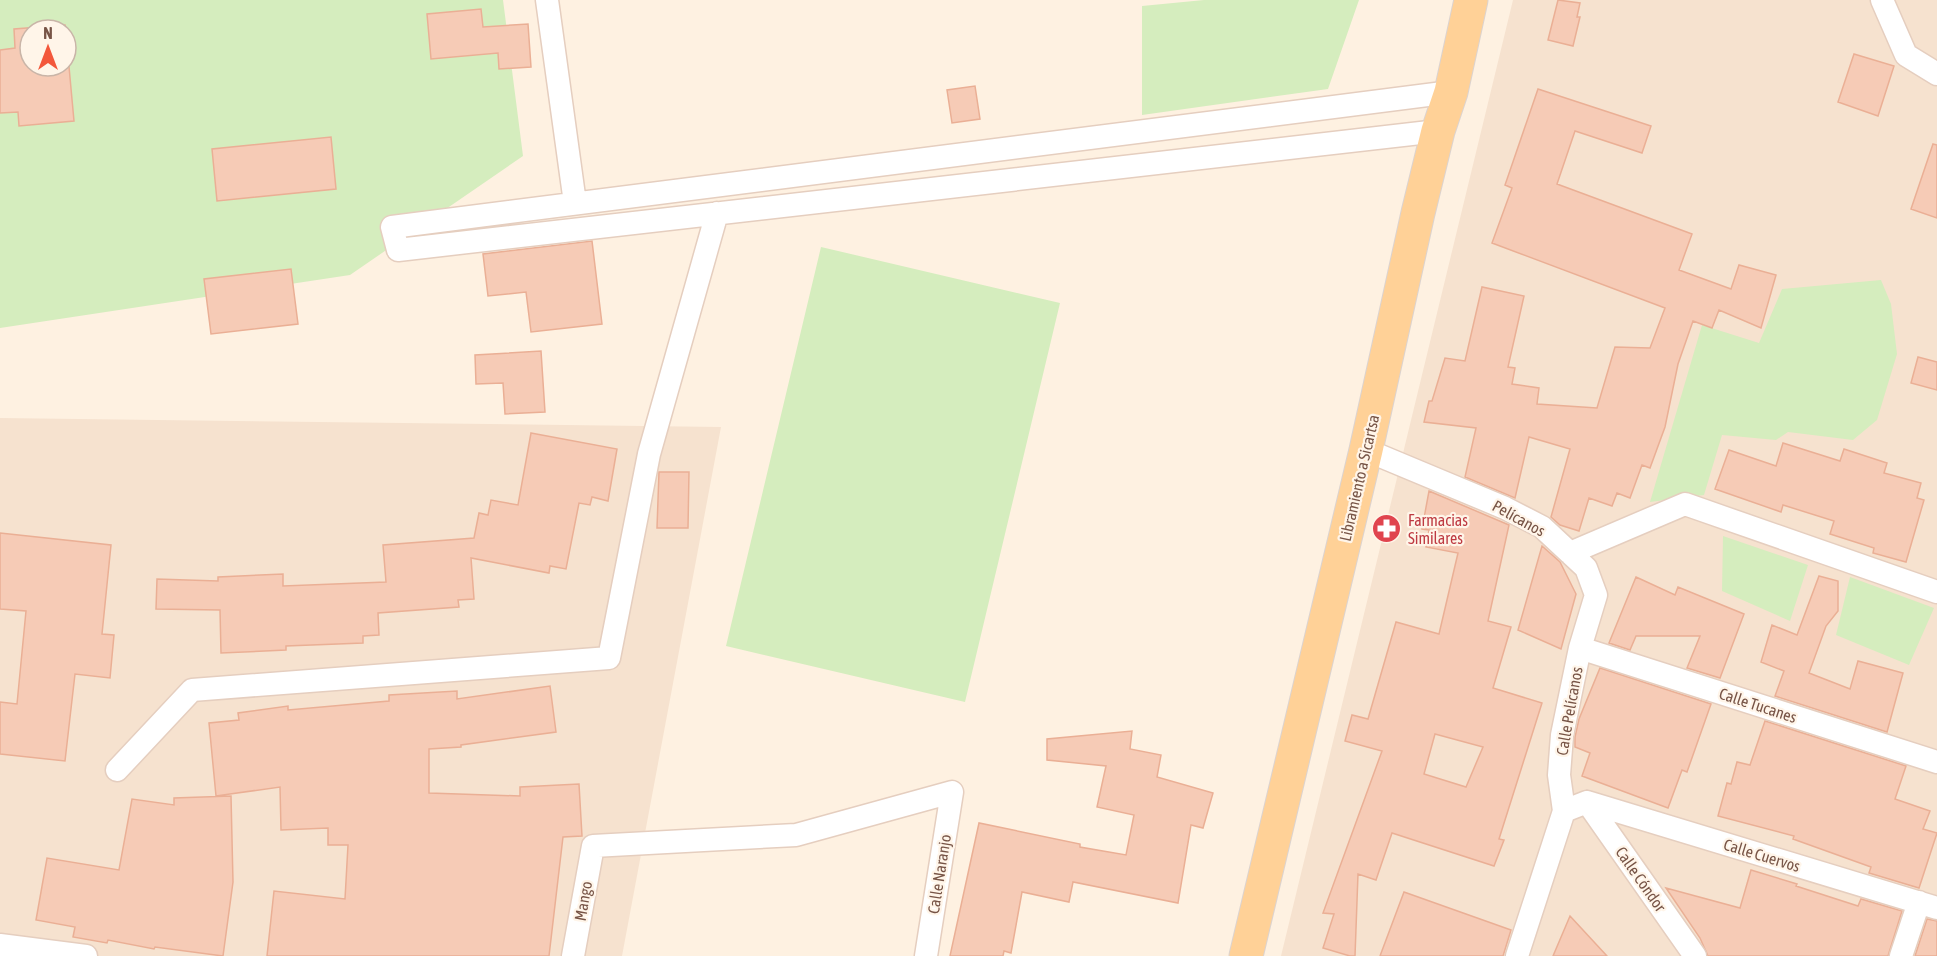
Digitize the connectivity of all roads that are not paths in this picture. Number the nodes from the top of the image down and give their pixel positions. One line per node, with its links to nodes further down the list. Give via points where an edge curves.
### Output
1 (547, 0): 7 (street)
2 (1471, 0): 5 (main road, Libramiento a Sicartsa)
3 (1882, 0): 4 (street, via 1906,55)
4 (1937, 74)
5 (1451, 92): 6 (main road, Libramiento a Sicartsa); 7 (street)
6 (1438, 131): 8 (street); 9 (main road, Libramiento a Sicartsa)
7 (575, 203): 8 (street, via 392,227 398,250)
8 (717, 213): 14 (street, via 649,454 609,658 192,690)
9 (1366, 450): 10 (street, Pelícanos, via 1505,508 1542,527); 23 (main road, Libramiento a Sicartsa)
10 (1570, 553): 11 (street, via 1684,504); 12 (street, Pelícanos, via 1586,568 1596,595)
11 (1937, 592)
12 (1580, 648): 13 (street, Calle Tucanes); 17 (street, Calle Pelícanos, via 1562,735 1559,775)
13 (1937, 762)
14 (117, 770)
15 (952, 792): 21 (street, Mango, via 796,835 593,846); 22 (street, Calle Naranjo)
16 (1587, 802): 17 (street); 18 (street, Calle Cuervos); 25 (street, Calle Cóndor)
17 (1564, 811): 24 (street, Calle Pelícanos)
18 (1928, 905): 26 (street)
19 (0, 945): 20 (street)
20 (86, 956)
21 (573, 956)
22 (926, 956)
23 (1246, 956)
24 (1517, 956)
25 (1695, 956)
26 (1901, 956)

